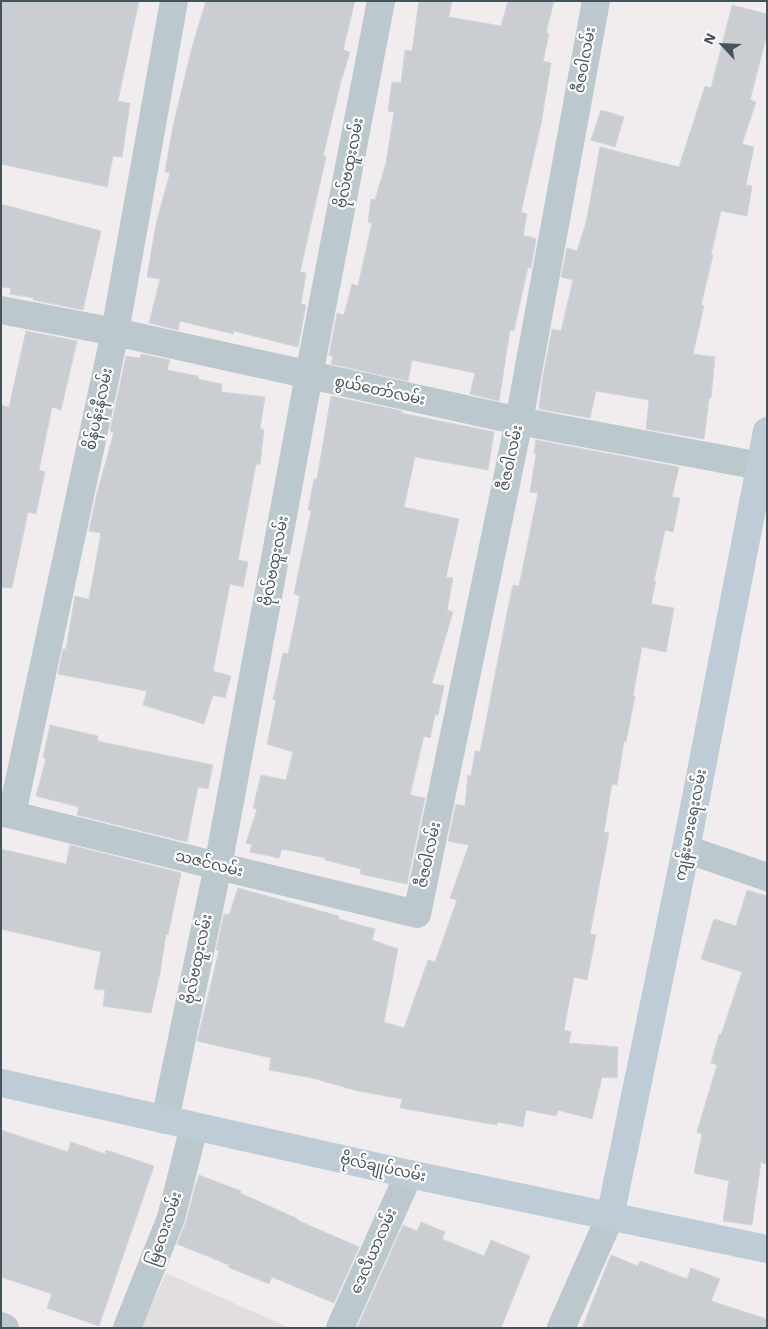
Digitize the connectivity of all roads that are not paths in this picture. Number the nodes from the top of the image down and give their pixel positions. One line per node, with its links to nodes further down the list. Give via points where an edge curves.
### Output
1 (174, 1): 5 (street, စိန်ပန်းနီလမ်း)
2 (382, 1): 6 (street, ဗိုလ်ဗထူးလမ်း)
3 (596, 1): 7 (street, ဇီဇဝါလမ်း)
4 (1, 310): 5 (street, စွယ်တော်လမ်း)
5 (115, 332): 6 (street, စွယ်တော်လမ်း); 10 (street, စိန်ပန်းနီလမ်း)
6 (309, 375): 7 (street, စွယ်တော်လမ်း); 12 (street, ဗိုလ်ဗထူးလမ်း)
7 (519, 421): 9 (street, စွယ်တော်လမ်း); 14 (street, ဇီဇဝါလမ်း)
8 (767, 431): 9 (street, ကျန်းမားရေးလမ်း)
9 (760, 466): 11 (street, ကျန်းမားရေးလမ်း)
10 (7, 813): 12 (street, သဇင်လမ်း)
11 (686, 849): 13 (street); 19 (street, ကျန်းမားရေးလမ်း)
12 (218, 866): 14 (street, သဇင်လမ်း); 16 (street, ဗိုလ်ဗထူးလမ်း)
13 (767, 876)
14 (417, 914)
15 (1, 1083): 16 (street, ဗိုလ်ချုပ်လမ်း)
16 (164, 1120): 17 (street, ဗိုလ်ချုပ်လမ်း)
17 (194, 1127): 18 (street, ဗိုလ်ချုပ်လမ်း); 23 (street, မြလေးလမ်း, via 171,1218)
18 (409, 1174): 19 (street, ဗိုလ်ချုပ်လမ်း); 24 (street, ဒေလီယာလမ်း)
19 (610, 1217): 20 (street, ဗိုလ်ချုပ်လမ်း); 25 (street)
20 (767, 1249)
21 (1, 1326): 22 (street)
22 (5, 1328)
23 (127, 1328)
24 (340, 1328)
25 (561, 1328)

